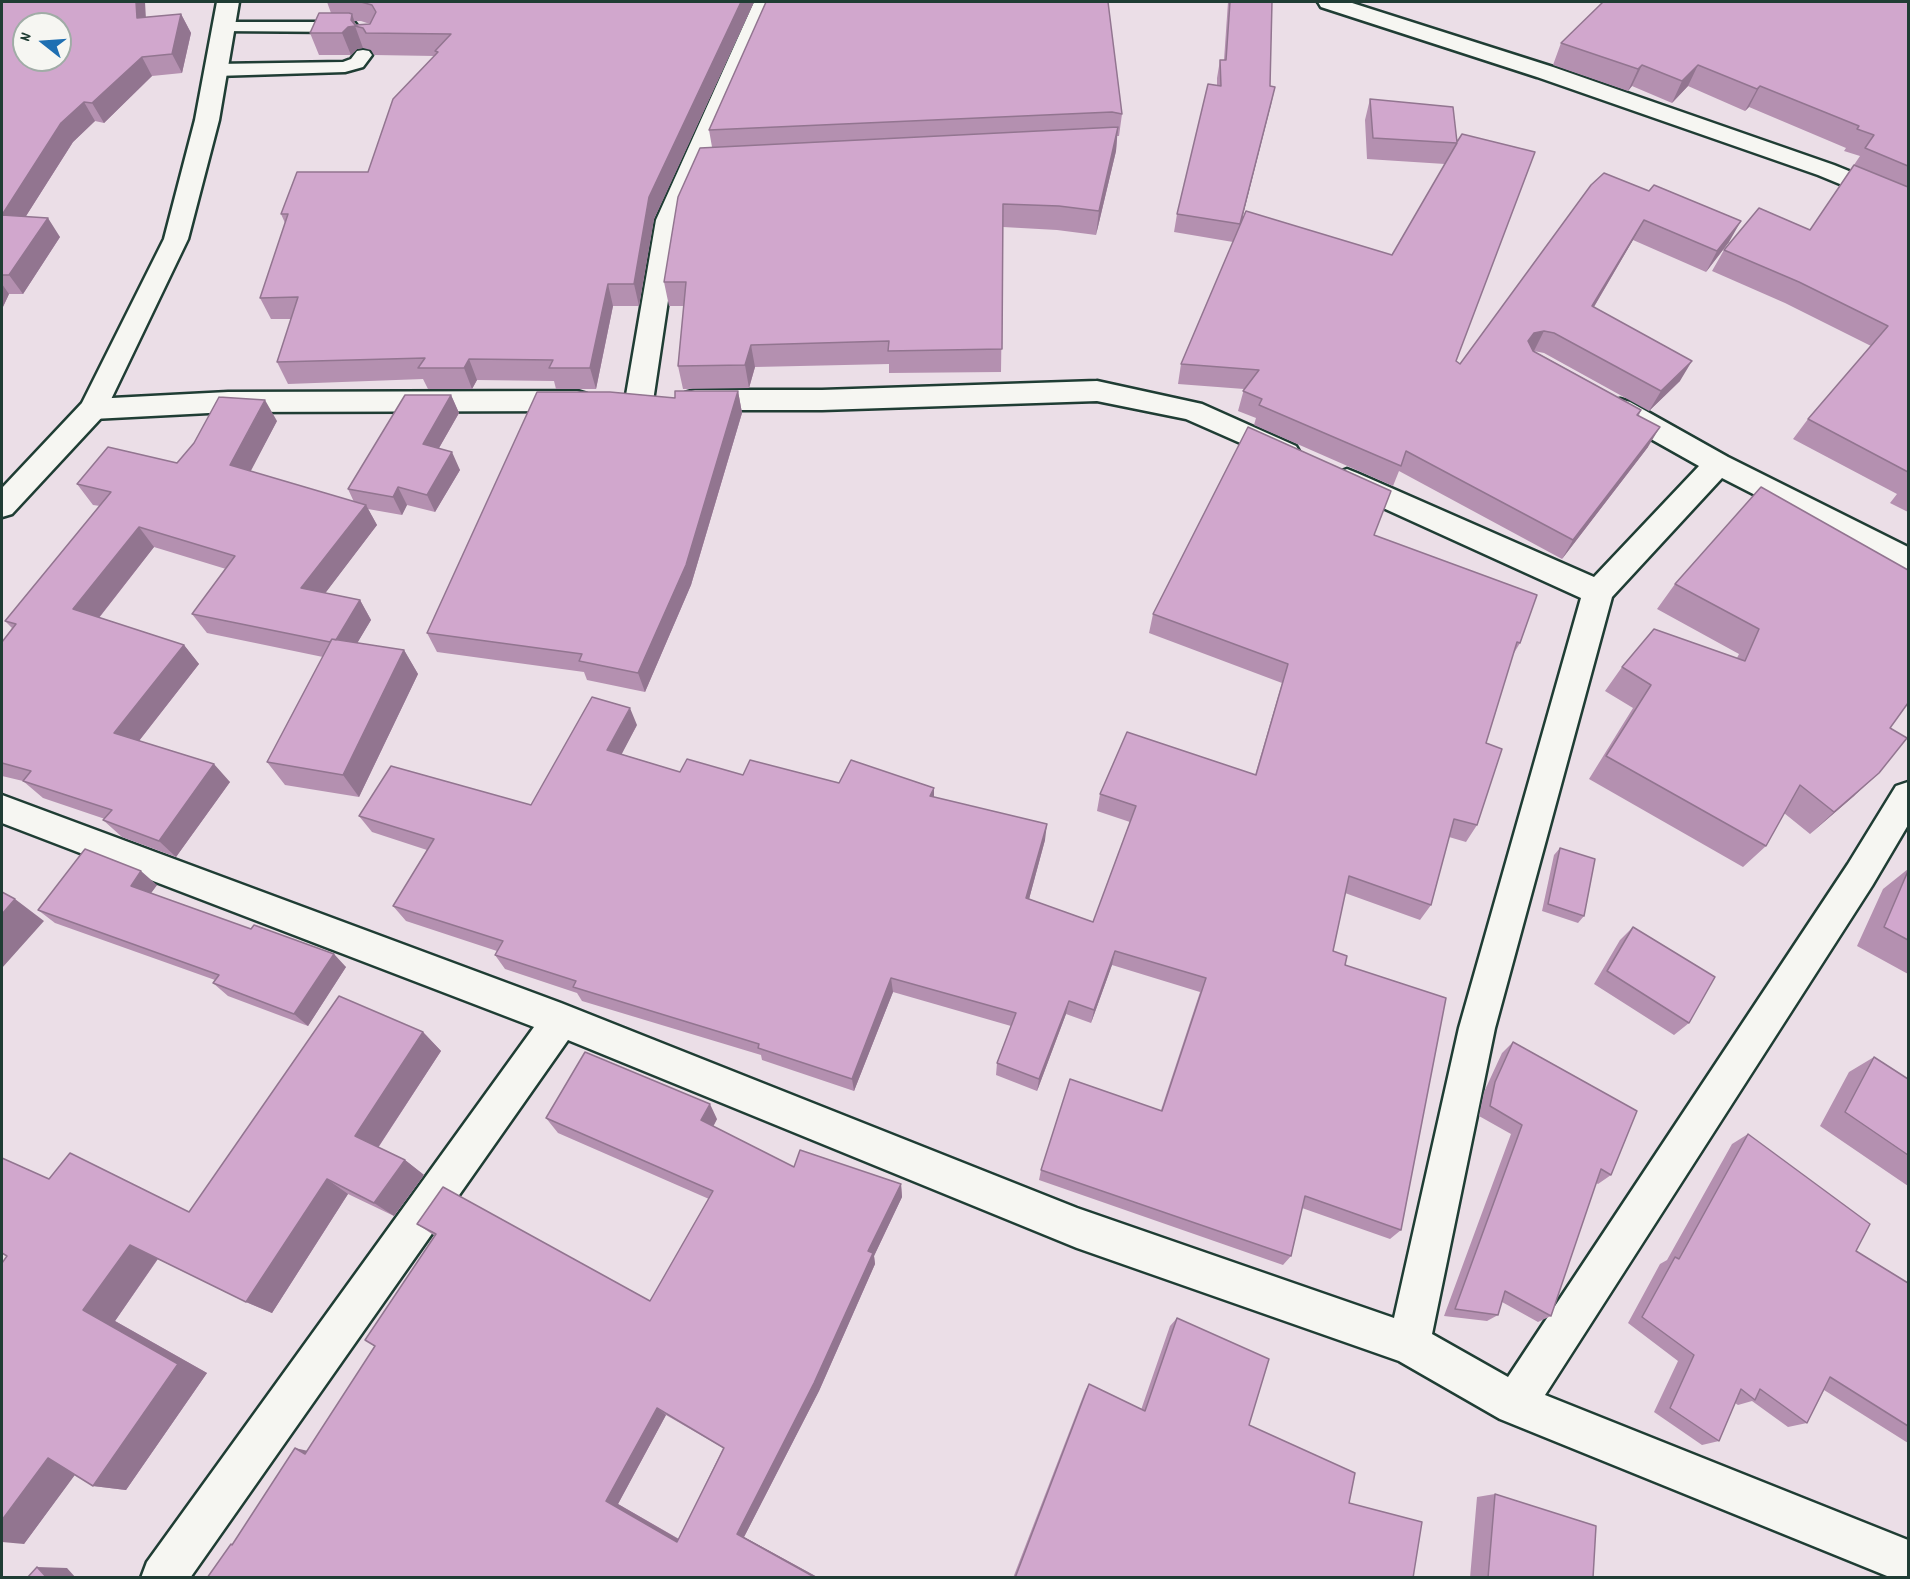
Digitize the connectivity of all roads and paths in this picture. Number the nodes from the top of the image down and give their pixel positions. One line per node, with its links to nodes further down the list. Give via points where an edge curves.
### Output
1 (228, 2): 4 (street)
2 (765, 2): 10 (street, via 704,161 668,220)
3 (1329, 2): 8 (street, via 1602,91 1826,170)
4 (225, 27): 5 (lane); 7 (street)
5 (367, 30)
6 (363, 55): 7 (lane, via 345,68)
7 (216, 70): 11 (street, via 176,239)
8 (1908, 204)
9 (1595, 396): 12 (street)
10 (638, 401): 11 (street, via 228,402); 15 (street, via 1097,391 1192,411)
11 (93, 409): 13 (street)
12 (1718, 464): 14 (street); 15 (street)
13 (2, 506)
14 (1908, 560)
15 (1598, 592): 19 (street, via 1477,1028)
16 (1908, 796): 20 (street)
17 (2, 809): 18 (street)
18 (561, 1020): 19 (street, via 1077,1228); 22 (street)
19 (1409, 1344): 20 (street)
20 (1515, 1404): 21 (street)
21 (1908, 1562)
22 (163, 1578)

